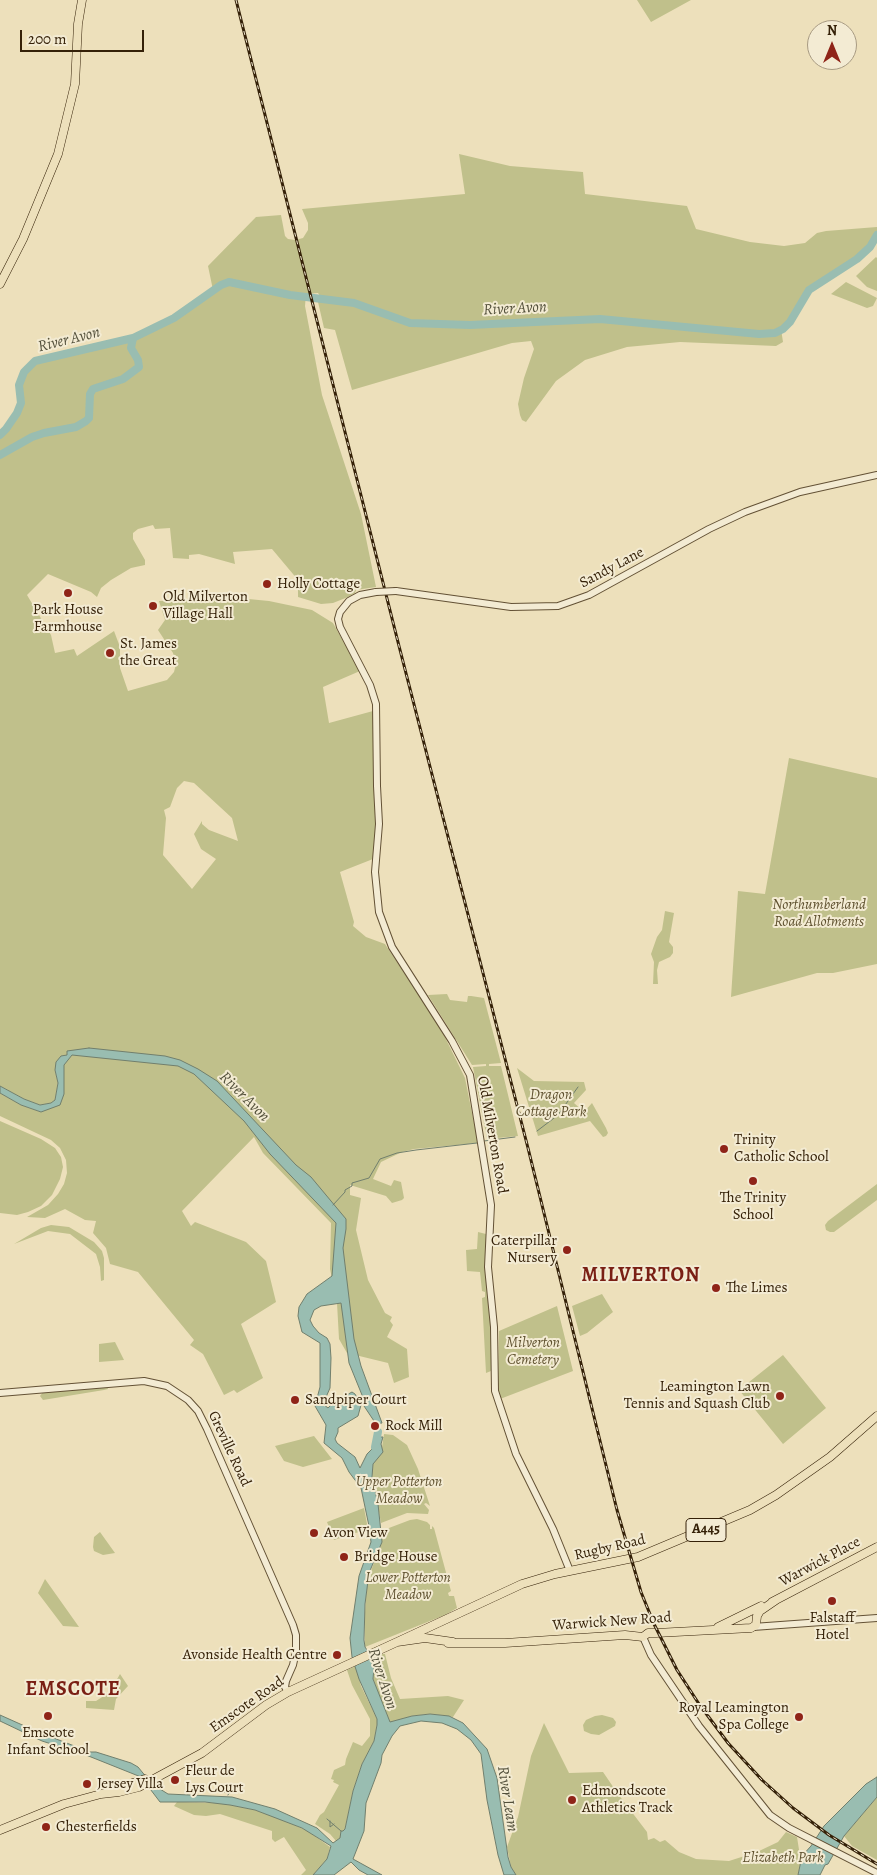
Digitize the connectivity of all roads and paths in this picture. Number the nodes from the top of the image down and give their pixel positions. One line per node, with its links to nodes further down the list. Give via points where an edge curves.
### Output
1 (82, 0): 2 (main road, via 75,84 58,154 23,239)
2 (0, 284)
3 (877, 475): 4 (street, Sandy Lane, bridge, via 800,492 745,512 589,595 561,606 511,607 396,591 360,595)
4 (346, 603): 8 (street, Old Milverton Road, via 338,615 338,623 370,685 376,704 379,824 375,872 379,912 392,947 468,1069 472,1081 492,1205 488,1267 494,1327 495,1391 516,1454 553,1528)
5 (0, 1393): 22 (street, Greville Road, via 144,1381 167,1386 188,1400 198,1411 210,1435 293,1625 295,1659 286,1681)
6 (877, 1416): 8 (main road, Rugby Road / A445, via 830,1457 759,1506 638,1557)
7 (877, 1547): 9 (main road, Warwick Place)
8 (570, 1571): 13 (main road, Rugby Road / A445, via 522,1584)
9 (776, 1600): 10 (main road, Warwick Place); 11 (main road, Warwick Place, via 760,1611)
10 (747, 1614): 11 (main road, Warwick New Road, via 754,1614); 15 (main road, via 744,1624); 17 (main road, Warwick Place)
11 (757, 1618): 14 (street, Warwick New Road); 15 (main road, Warwick Place, via 756,1625)
12 (877, 1618): 14 (street, Warwick New Road)
13 (441, 1622): 16 (main road, Rugby Road / A445); 19 (main road)
14 (773, 1625): 15 (street, Warwick New Road)
15 (751, 1627): 17 (main road, Warwick New Road)
16 (426, 1628): 19 (main road); 20 (main road, Rugby Road / A445)
17 (706, 1630): 18 (main road, Warwick New Road, via 648,1633)
18 (643, 1637): 19 (main road, Warwick New Road, via 619,1635 486,1644); 24 (street, via 657,1664 707,1738 770,1814 783,1825)
19 (429, 1639): 20 (main road, Warwick New Road)
20 (394, 1643): 21 (main road, Warwick New Road / A445)
21 (378, 1651): 22 (main road, Emscote Road / A445)
22 (288, 1692): 23 (main road, Emscote Road / A445, via 202,1753 161,1774 50,1809)
23 (0, 1830)
24 (856, 1863): 25 (street); 26 (street)
25 (877, 1873)
26 (870, 1875)

